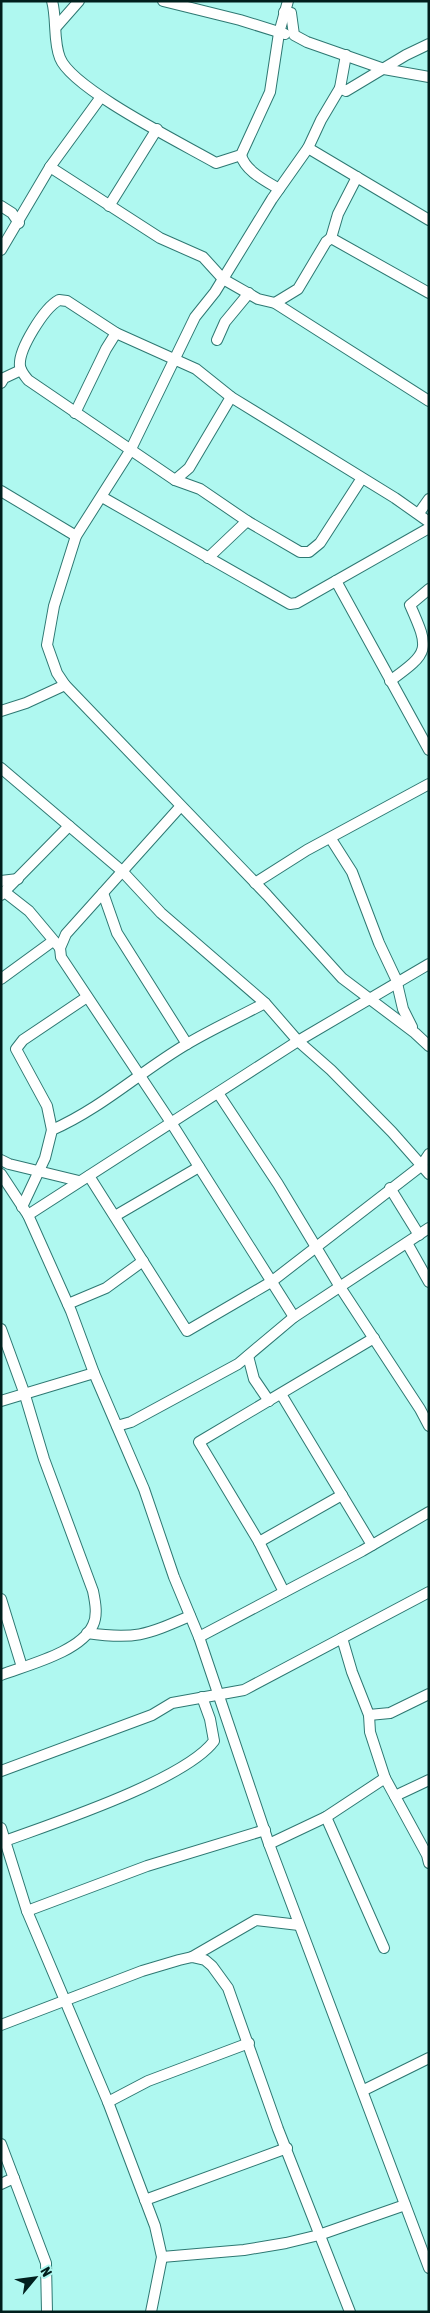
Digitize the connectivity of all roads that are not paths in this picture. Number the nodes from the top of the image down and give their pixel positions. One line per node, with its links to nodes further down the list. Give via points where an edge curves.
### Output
1 (52, 1): 6 (street)
2 (79, 1): 6 (street)
3 (163, 1): 7 (street)
4 (288, 1): 5 (street)
5 (284, 12): 7 (street); 8 (street, via 291,13)
6 (57, 26): 14 (street, via 57,48 63,64)
7 (279, 33): 8 (street); 17 (street, via 270,92)
8 (296, 37): 10 (street)
9 (429, 44): 11 (street)
10 (346, 55): 11 (street); 13 (street)
11 (384, 69): 12 (street); 13 (street, via 346,91)
12 (429, 77)
13 (340, 88): 16 (street)
14 (100, 97): 15 (street); 18 (street)
15 (158, 129): 17 (street, via 216,163); 22 (street)
16 (308, 148): 19 (street); 20 (street)
17 (241, 155): 20 (street, via 253,171)
18 (50, 167): 22 (street); 24 (street)
19 (357, 177): 23 (street); 25 (street, via 338,214)
20 (279, 189): 27 (street)
21 (1, 206): 24 (street)
22 (109, 206): 27 (street, via 160,238 203,257)
23 (429, 220)
24 (19, 223): 26 (street)
25 (331, 238): 29 (street); 30 (street, via 298,289)
26 (1, 250)
27 (224, 279): 28 (street); 33 (street, via 195,317)
28 (249, 293): 30 (street); 32 (street, via 225,322)
29 (429, 293)
30 (275, 303): 37 (street)
31 (116, 333): 33 (street); 34 (street, via 67,301 58,300 44,311 32,333 21,359); 38 (street)
32 (217, 340)
33 (172, 359): 36 (street, via 196,369); 39 (street)
34 (21, 370): 35 (street, via 4,378); 38 (street, via 28,380)
35 (1, 383)
36 (231, 397): 40 (street); 41 (street, via 189,468)
37 (429, 401)
38 (75, 413): 39 (street)
39 (130, 451): 41 (street); 43 (street)
40 (362, 478): 45 (street); 46 (street, via 320,543 309,552 300,552)
41 (174, 480): 46 (street, via 200,489)
42 (1, 491): 49 (street)
43 (102, 497): 49 (street); 50 (street)
44 (429, 499): 45 (street)
45 (419, 513): 47 (street)
46 (247, 521): 50 (street)
47 (429, 522)
48 (429, 528): 51 (street)
49 (76, 536): 54 (street, via 54,606 47,645 57,673)
50 (208, 558): 51 (street, via 290,604)
51 (336, 581): 53 (street)
52 (429, 589): 53 (street, via 410,605 422,632 424,650 418,659)
53 (390, 681): 56 (street)
54 (65, 684): 55 (street, via 26,704); 59 (street)
55 (1, 711)
56 (429, 750)
57 (1, 768): 60 (street)
58 (429, 784): 61 (street)
59 (180, 806): 62 (street); 65 (street)
60 (69, 826): 62 (street); 63 (street)
61 (331, 838): 65 (street); 71 (street, via 352,872)
62 (122, 872): 66 (street); 74 (street, via 161,913)
63 (18, 879): 64 (street); 67 (street)
64 (1, 881)
65 (256, 883): 73 (street, via 342,978)
66 (103, 893): 68 (street); 77 (street, via 117,933)
67 (3, 894): 68 (street, via 29,911)
68 (56, 945): 70 (street); 72 (street)
69 (429, 964): 71 (street)
70 (1, 979)
71 (397, 982): 73 (street); 75 (street, via 405,1014)
72 (87, 997): 79 (street); 82 (street, via 24,1040 16,1049 47,1106)
73 (367, 998): 75 (street); 76 (street)
74 (265, 1003): 76 (street); 77 (street)
75 (415, 1033): 78 (street)
76 (298, 1041): 80 (street); 85 (street, via 331,1070)
77 (187, 1044): 79 (street)
78 (429, 1046)
79 (140, 1075): 81 (street); 82 (street, via 82,1115)
80 (218, 1093): 81 (street); 98 (street)
81 (172, 1124): 86 (street); 90 (street)
82 (52, 1130): 87 (street)
83 (429, 1154): 85 (street)
84 (1, 1160): 87 (street)
85 (421, 1166): 89 (street); 92 (street)
86 (199, 1167): 94 (street); 100 (street)
87 (40, 1171): 91 (street); 93 (street)
88 (1, 1174): 93 (street)
89 (429, 1174)
90 (89, 1176): 91 (street); 94 (street)
91 (79, 1181): 93 (street)
92 (390, 1188): 96 (street); 98 (street)
93 (25, 1211): 103 (street)
94 (114, 1216): 99 (street)
95 (429, 1228): 96 (street)
96 (419, 1235): 97 (street)
97 (407, 1243): 101 (street); 102 (street)
98 (317, 1249): 100 (street); 102 (street)
99 (143, 1261): 100 (street, via 187,1330); 103 (street, via 106,1288)
100 (271, 1282): 104 (street)
101 (429, 1282)
102 (340, 1287): 104 (street); 106 (street)
103 (68, 1304): 108 (street)
104 (294, 1317): 107 (street)
105 (1, 1329): 109 (street)
106 (374, 1338): 110 (street); 114 (street)
107 (248, 1356): 112 (street, via 254,1379); 113 (street, via 131,1422)
108 (94, 1373): 109 (street); 113 (street)
109 (24, 1392): 111 (street); 123 (street, via 44,1459 93,1591 96,1614 94,1625)
110 (281, 1394): 112 (street); 115 (street)
111 (1, 1401)
112 (269, 1401): 117 (street, via 199,1442)
113 (117, 1426): 122 (street, via 144,1489)
114 (429, 1426)
115 (342, 1495): 117 (street); 118 (street)
116 (429, 1512): 118 (street)
117 (259, 1542): 119 (street)
118 (372, 1545): 119 (street)
119 (284, 1592): 124 (street)
120 (429, 1592): 125 (street)
121 (1, 1599): 126 (street)
122 (190, 1616): 123 (street, via 135,1637); 124 (street)
123 (87, 1633): 126 (street, via 65,1650)
124 (199, 1637): 128 (street)
125 (342, 1638): 128 (street, via 244,1690); 131 (street)
126 (22, 1667): 127 (street)
127 (1, 1675)
128 (218, 1694): 130 (street); 138 (street)
129 (429, 1694): 131 (street, via 390,1714)
130 (202, 1698): 132 (street, via 172,1703 152,1715); 139 (street, via 214,1741 197,1758 116,1798)
131 (370, 1714): 133 (street, via 370,1732)
132 (1, 1771)
133 (385, 1778): 135 (street); 136 (street)
134 (429, 1780): 135 (street)
135 (395, 1796): 141 (street)
136 (326, 1817): 140 (street); 144 (street)
137 (1, 1828): 139 (street)
138 (265, 1830): 140 (street); 142 (street, via 147,1866)
139 (5, 1841): 142 (street)
140 (270, 1844): 143 (street)
141 (429, 1864)
142 (28, 1911): 146 (street)
143 (300, 1925): 145 (street, via 256,1920); 150 (street)
144 (384, 1948)
145 (192, 1957): 146 (street, via 142,1971); 148 (street, via 205,1960 221,1977)
146 (66, 2000): 147 (street); 151 (street)
147 (1, 2025)
148 (248, 2043): 151 (street, via 148,2081); 153 (street)
149 (429, 2058): 150 (street)
150 (364, 2090): 157 (street)
151 (108, 2102): 156 (street)
152 (1, 2144): 154 (street)
153 (287, 2148): 156 (street); 158 (street)
154 (14, 2178): 155 (street); 161 (street, via 46,2263)
155 (1, 2184)
156 (145, 2200): 159 (street)
157 (404, 2205): 158 (street); 160 (street)
158 (319, 2235): 159 (street, via 244,2250); 163 (street)
159 (162, 2257): 162 (street)
160 (429, 2268)
161 (47, 2312)
162 (152, 2312)
163 (350, 2312)

